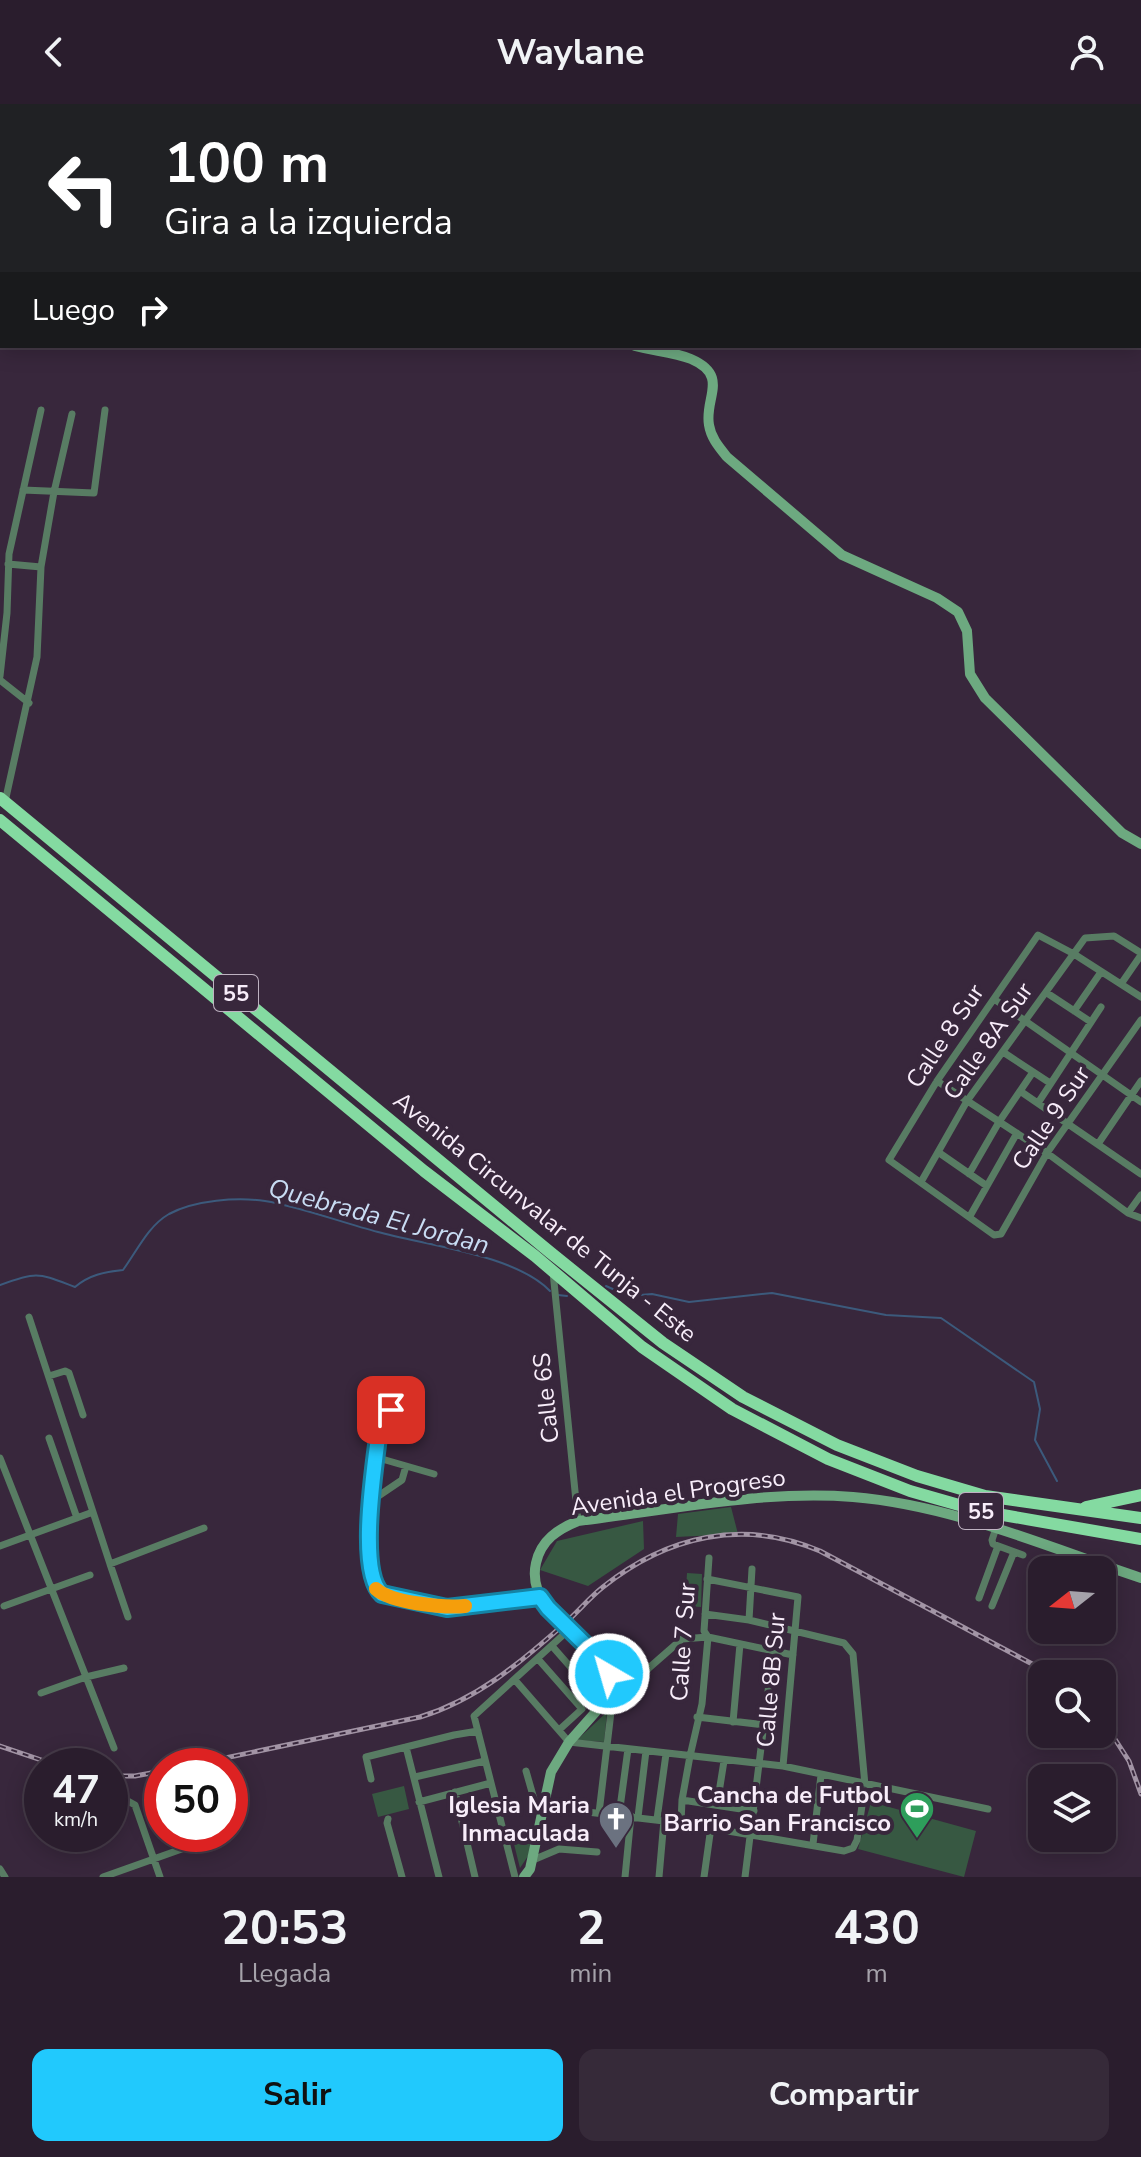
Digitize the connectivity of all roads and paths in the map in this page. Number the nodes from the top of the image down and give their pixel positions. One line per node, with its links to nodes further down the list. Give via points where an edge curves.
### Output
1 (643, 348): 13 (main road, via 702,366 715,386 708,422 715,441 842,555 958,612 967,631 970,674 985,698 1129,839)
2 (41, 410): 5 (street)
3 (105, 410): 6 (street, via 94,493)
4 (72, 414): 6 (street)
5 (23, 490): 6 (street); 7 (street)
6 (54, 492): 8 (street)
7 (8, 564): 8 (street); 9 (street)
8 (41, 567): 10 (street)
9 (0, 678): 10 (street)
10 (29, 703): 11 (street)
11 (3, 800): 64 (highway, Avenida Circunvalar de Tunja - Este / 55, via 663,1343 732,1389 837,1445 985,1496)
12 (0, 820): 52 (highway, Avenida Circunvalar de Tunja - Este / 55)
13 (1141, 844)
14 (1074, 954): 15 (street, Calle 8A Sur, via 1085,938 1099,935 1114,936); 16 (street); 18 (street, Calle 8A Sur); 20 (street, Calle 8 Sur, via 1036,937)
15 (1141, 954): 17 (street)
16 (1101, 972): 17 (street); 22 (street)
17 (1121, 984): 19 (street)
18 (1047, 993): 22 (street); 24 (street, Calle 8A Sur)
19 (1141, 997)
20 (994, 999): 24 (street); 30 (street, Calle 8 Sur)
21 (1101, 1007): 25 (street)
22 (1074, 1011): 25 (street)
23 (1141, 1020): 29 (street, Calle 9 Sur)
24 (1025, 1021): 26 (street); 27 (street, Calle 8A Sur)
25 (1091, 1022): 26 (street)
26 (1070, 1051): 29 (street); 32 (street)
27 (1003, 1052): 28 (street); 35 (street, Calle 8A Sur)
28 (1033, 1072): 32 (street); 33 (street)
29 (1104, 1075): 34 (street); 39 (street, Calle 9 Sur)
30 (937, 1081): 35 (street); 46 (street, Calle 8 Sur, via 889,1160)
31 (1141, 1081): 34 (street)
32 (1050, 1083): 37 (street)
33 (1020, 1091): 37 (street); 38 (street)
34 (1131, 1095): 36 (street); 41 (street)
35 (967, 1101): 38 (street); 42 (street, Calle 8A Sur)
36 (1141, 1102)
37 (1038, 1103): 39 (street)
38 (999, 1122): 40 (street); 44 (street)
39 (1069, 1124): 41 (street); 43 (street, Calle 9 Sur)
40 (1017, 1133): 43 (street); 47 (street)
41 (1098, 1144): 45 (street)
42 (938, 1152): 44 (street); 46 (street, Calle 8A Sur)
43 (1047, 1153): 49 (street); 50 (street, Calle 9 Sur, via 1003,1232 994,1235)
44 (969, 1174): 47 (street)
45 (1141, 1174)
46 (921, 1182): 50 (street)
47 (987, 1186): 50 (street)
48 (1141, 1195): 49 (street)
49 (1128, 1213): 51 (street)
50 (970, 1216)
51 (1141, 1218)
52 (553, 1272): 68 (street, Calle 6S); 72 (highway, Avenida Circunvalar de Tunja - Este / 55, via 680,1374 732,1409 828,1459 980,1511)
53 (29, 1317): 54 (street)
54 (49, 1376): 56 (street, via 69,1373); 65 (street)
55 (412, 1401): 58 (street, via 382,1414)
56 (83, 1415)
57 (49, 1438): 66 (street)
58 (375, 1457): 60 (street); 63 (street)
59 (0, 1458): 71 (street)
60 (406, 1466): 61 (street); 63 (street, via 402,1480)
61 (434, 1474)
62 (1141, 1495): 64 (highway)
63 (371, 1501): 85 (street, via 371,1578 382,1594 447,1608)
64 (1056, 1508): 67 (highway, Avenida Circunvalar de Tunja - Este / 55)
65 (93, 1512): 66 (street); 78 (street)
66 (77, 1518): 71 (street)
67 (1141, 1518)
68 (578, 1521): 70 (main road, Avenida el Progreso, via 779,1496 854,1497); 85 (main road, Avenida el Progreso, via 552,1534 537,1555)
69 (204, 1528): 78 (street)
70 (996, 1528): 74 (street, via 992,1540); 81 (main road, Avenida el Progreso)
71 (31, 1535): 73 (street); 84 (street)
72 (1141, 1539)
73 (0, 1546)
74 (998, 1546): 75 (street); 86 (street)
75 (1014, 1552): 76 (street); 88 (street)
76 (1023, 1555)
77 (709, 1558): 82 (street, Calle 7 Sur)
78 (110, 1564): 90 (street)
79 (752, 1569): 83 (street)
80 (90, 1575): 84 (street)
81 (1141, 1578)
82 (707, 1579): 83 (street); 89 (street, Calle 7 Sur)
83 (751, 1586): 91 (street); 92 (street, Calle 8B Sur, via 798,1597)
84 (51, 1588): 87 (street); 101 (street)
85 (540, 1597): 105 (main road, via 603,1662 610,1683)
86 (979, 1598)
87 (4, 1606)
88 (992, 1606)
89 (705, 1614): 91 (street); 94 (street, Calle 7 Sur)
90 (128, 1617)
91 (749, 1620): 92 (street)
92 (796, 1631): 98 (street, Calle 8B Sur); 128 (street, via 844,1643 853,1654)
93 (562, 1636): 96 (street)
94 (708, 1637): 95 (street); 105 (street, via 682,1639); 106 (street, Calle 7 Sur)
95 (740, 1644): 97 (street); 107 (street)
96 (552, 1646): 99 (street); 104 (street)
97 (773, 1651): 98 (street); 108 (street)
98 (793, 1655): 122 (street, Calle 8B Sur)
99 (538, 1659): 102 (street); 109 (street, via 582,1709)
100 (124, 1668): 101 (street)
101 (86, 1677): 103 (street); 114 (street)
102 (515, 1680): 109 (street); 110 (street, via 474,1716)
103 (41, 1693)
104 (596, 1696)
105 (608, 1698): 111 (main road); 113 (street)
106 (697, 1717): 107 (street); 118 (street, Calle 7 Sur)
107 (733, 1722): 108 (street)
108 (765, 1725): 121 (street)
109 (559, 1730): 111 (street)
110 (478, 1731): 112 (street); 119 (street)
111 (569, 1742): 113 (street); 134 (main road, via 551,1772)
112 (406, 1747): 125 (street); 126 (street, via 366,1757)
113 (606, 1747): 115 (street); 137 (street)
114 (114, 1748)
115 (628, 1749): 116 (street); 138 (street)
116 (646, 1751): 117 (street); 139 (street)
117 (666, 1754): 118 (street); 141 (street)
118 (690, 1756): 120 (street); 130 (street, Calle 7 Sur)
119 (485, 1761): 125 (street); 127 (street)
120 (724, 1761): 121 (street); 133 (street)
121 (761, 1763): 122 (street); 136 (street)
122 (783, 1766): 124 (street)
123 (526, 1771): 134 (street, via 536,1806)
124 (821, 1775): 128 (street); 145 (street)
125 (415, 1777): 132 (street)
126 (371, 1779)
127 (491, 1783): 129 (street); 157 (street)
128 (865, 1785): 135 (street); 145 (street, via 853,1848)
129 (455, 1792): 132 (street); 156 (street)
130 (682, 1800): 133 (street); 142 (street, Calle 7 Sur)
131 (128, 1801): 148 (street, via 135,1805)
132 (419, 1802): 155 (street)
133 (717, 1805): 136 (street)
134 (543, 1808): 137 (street); 149 (main road)
135 (988, 1809)
136 (754, 1811): 144 (street)
137 (599, 1813): 138 (street)
138 (619, 1815): 139 (street)
139 (634, 1816): 141 (street); 158 (street)
140 (388, 1819): 154 (street)
141 (660, 1820): 142 (street); 159 (street)
142 (681, 1823): 143 (street)
143 (711, 1827): 144 (street); 160 (street)
144 (751, 1833): 145 (street); 161 (street)
145 (813, 1844)
146 (175, 1852): 148 (street)
147 (597, 1852): 149 (street, via 559,1849)
148 (154, 1860): 152 (street); 153 (street)
149 (533, 1860): 157 (main road)
150 (0, 1869): 151 (street)
151 (5, 1877)
152 (103, 1877)
153 (160, 1877)
154 (402, 1877)
155 (439, 1877)
156 (475, 1877)
157 (525, 1877)
158 (625, 1877)
159 (659, 1877)
160 (704, 1877)
161 (745, 1877)

